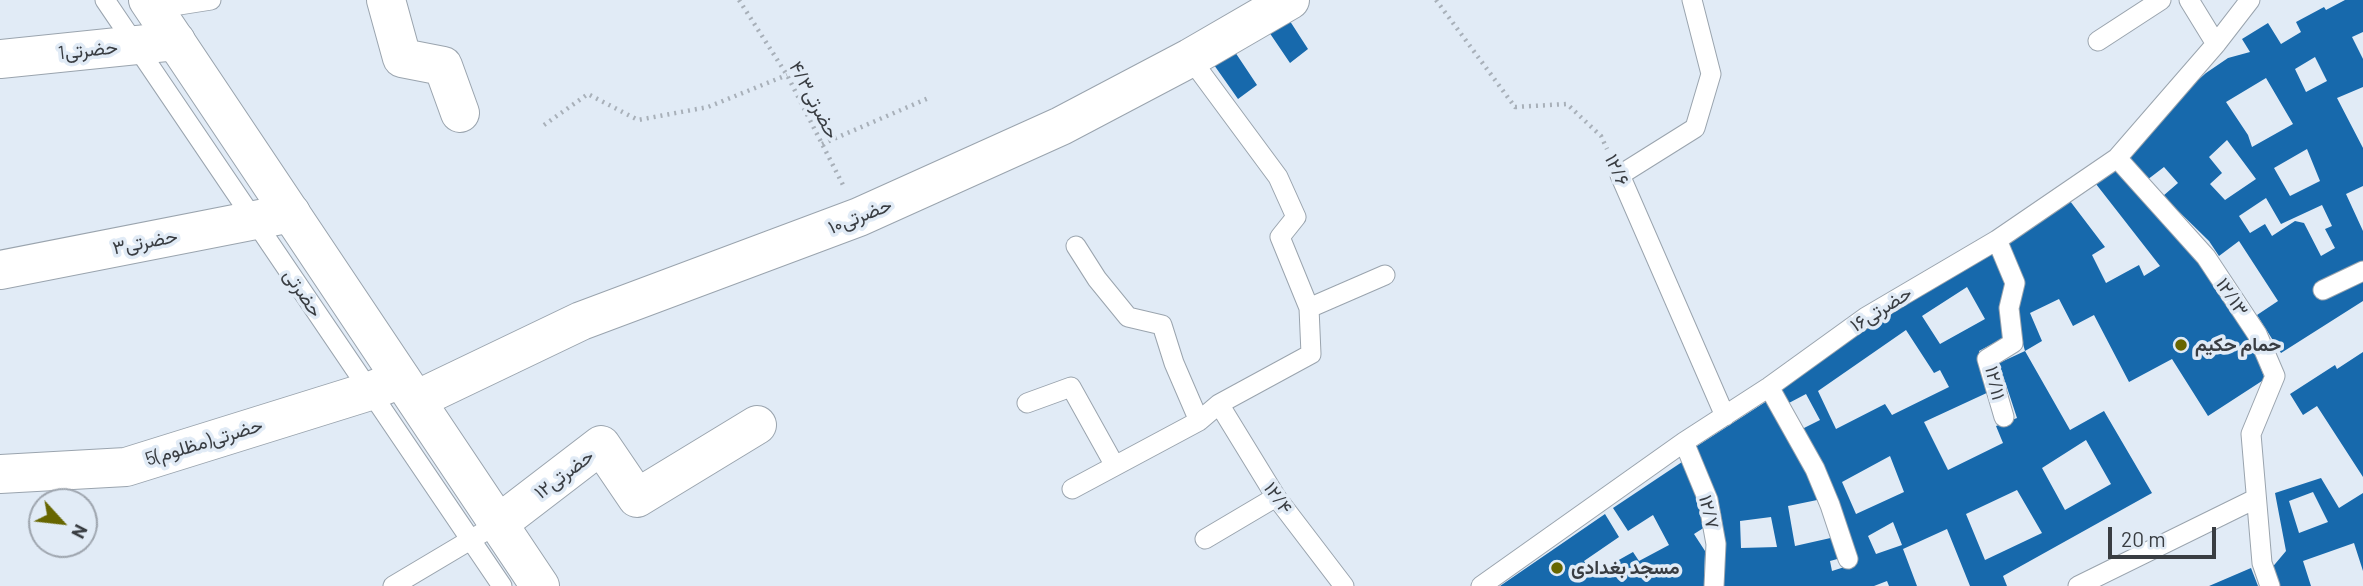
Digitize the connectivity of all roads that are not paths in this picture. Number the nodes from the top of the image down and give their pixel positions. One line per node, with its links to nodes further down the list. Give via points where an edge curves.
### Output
1 (105, 0): 13 (lane, حضرتی)
2 (211, 0): 9 (lane)
3 (386, 0): 16 (street, via 402,58 443,66)
4 (1290, 0): 14 (street, حضرتی۱۰)
5 (1692, 0): 30 (lane, ۱۲/۶, via 1711,74 1695,128 1620,175)
6 (2161, 0): 11 (lane)
7 (2189, 0): 12 (lane)
8 (2250, 0): 12 (lane, حضرتی۱۶)
9 (151, 4): 10 (street, حضرتی)
10 (176, 41): 13 (street, 1حضرتی); 18 (street, حضرتی)
11 (2098, 41)
12 (2216, 44): 17 (lane, حضرتی۱۶)
13 (136, 45): 15 (street, 1حضرتی); 18 (lane, حضرتی)
14 (1189, 58): 25 (lane, via 1278,177 1296,217 1280,237); 27 (street, حضرتی۱۰, via 1061,126 859,218)
15 (0, 59)
16 (460, 113)
17 (2117, 158): 19 (lane, حضرتی۱۶); 39 (lane, ۱۲/۱۳, via 2206,257 2261,331 2275,376 2251,434)
18 (272, 217): 21 (street, حضرتی۳); 27 (street, حضرتی)
19 (1997, 240): 26 (lane, حضرتی۱۶, via 1866,317); 31 (lane, ۱۲/۱۱, via 2015,283 2009,309 2013,343 1987,359)
20 (1076, 246): 32 (lane, via 1128,317 1162,325)
21 (0, 270)
22 (2363, 271): 24 (lane)
23 (1385, 275): 25 (lane)
24 (2323, 290)
25 (1309, 308): 29 (lane, via 1311,354)
26 (1769, 387): 30 (lane, حضرتی۱۶); 42 (lane, via 1815,469)
27 (396, 390): 36 (street, 5حضرتی(مظلوم), via 126,467); 40 (street, حضرتی)
28 (1027, 402): 35 (lane, via 1071,387)
29 (1219, 404): 32 (lane); 38 (lane, ۱۲/۴)
30 (1725, 416): 34 (lane, حضرتی۱۶)
31 (2004, 417)
32 (1199, 421): 35 (lane)
33 (757, 425): 40 (street, حضرتی۱۲, via 637,498 601,445)
34 (1684, 442): 47 (lane, حضرتی۱۶); 48 (lane, ۱۲/۷, via 1708,500 1716,544)
35 (1115, 466): 37 (lane)
36 (0, 474)
37 (1072, 489)
38 (1276, 497): 41 (lane); 46 (lane, ۱۲/۴)
39 (2255, 499): 49 (lane); 50 (lane, ۱۲/۱۳, via 2262,563)
40 (484, 532): 43 (lane); 44 (lane, حضرتی); 45 (street, حضرتی)
41 (1205, 539)
42 (1847, 559)
43 (393, 586)
44 (502, 586)
45 (540, 586)
46 (1344, 586)
47 (1481, 586)
48 (1714, 586)
49 (2078, 586)
50 (2270, 586)

